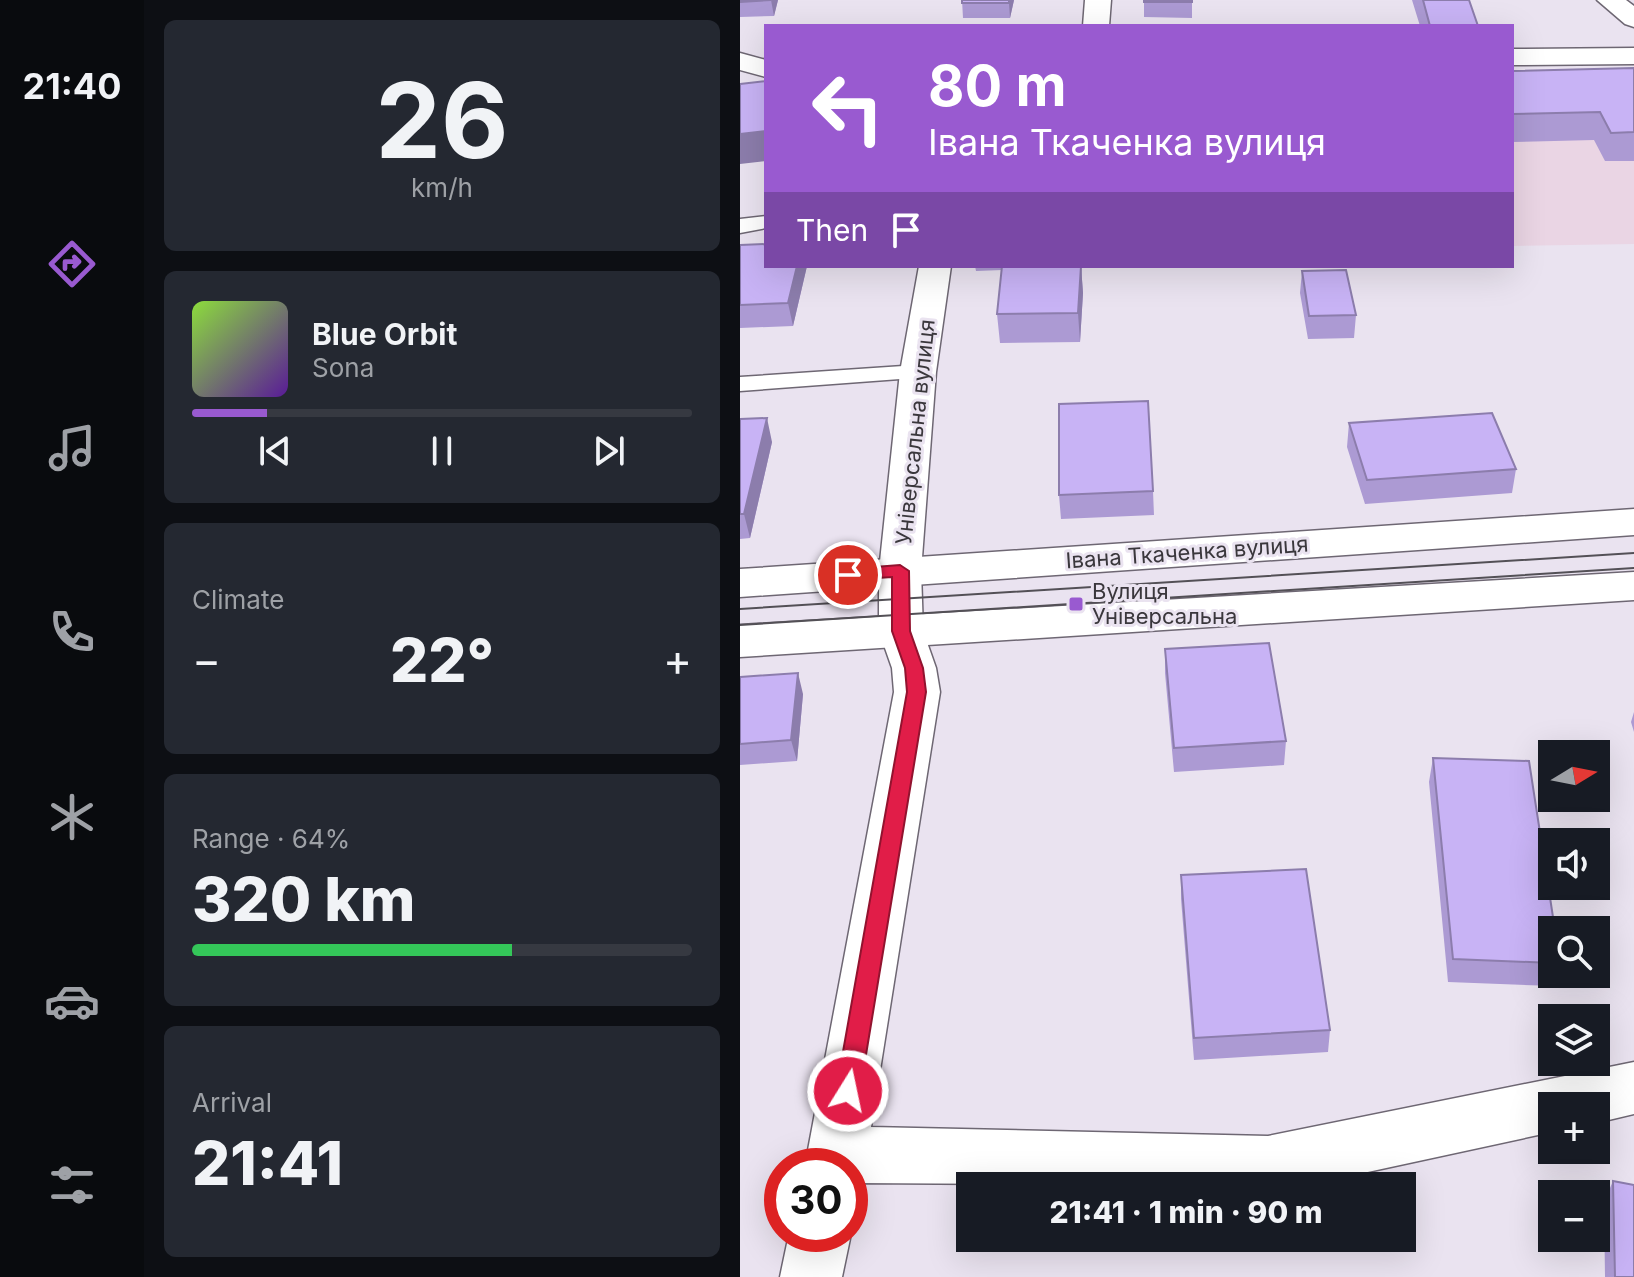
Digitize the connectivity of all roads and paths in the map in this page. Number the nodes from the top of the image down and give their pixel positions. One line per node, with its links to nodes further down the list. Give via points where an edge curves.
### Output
1 (1098, 0): 4 (street)
2 (1610, 0): 3 (street)
3 (1634, 19)
4 (1096, 24)
5 (1634, 56): 6 (street)
6 (1514, 57)
7 (740, 61): 8 (street)
8 (764, 68)
9 (764, 75): 10 (street)
10 (740, 76)
11 (764, 222): 12 (lane)
12 (740, 226)
13 (935, 268): 14 (street, Універсальна вулиця)
14 (918, 372): 15 (lane); 17 (street, Універсальна вулиця)
15 (740, 384)
16 (1634, 522): 17 (street, Івана Ткаченка вулиця)
17 (900, 571): 18 (street, Івана Ткаченка вулиця); 20 (street, Універсальна вулиця)
18 (740, 583)
19 (1634, 586): 20 (street)
20 (901, 631): 21 (street); 23 (street, Універсальна вулиця, via 917,692)
21 (740, 641)
22 (1634, 1088): 24 (street, via 1268,1165)
23 (838, 1148)
24 (868, 1160)
25 (816, 1252): 26 (street)
26 (811, 1277)

